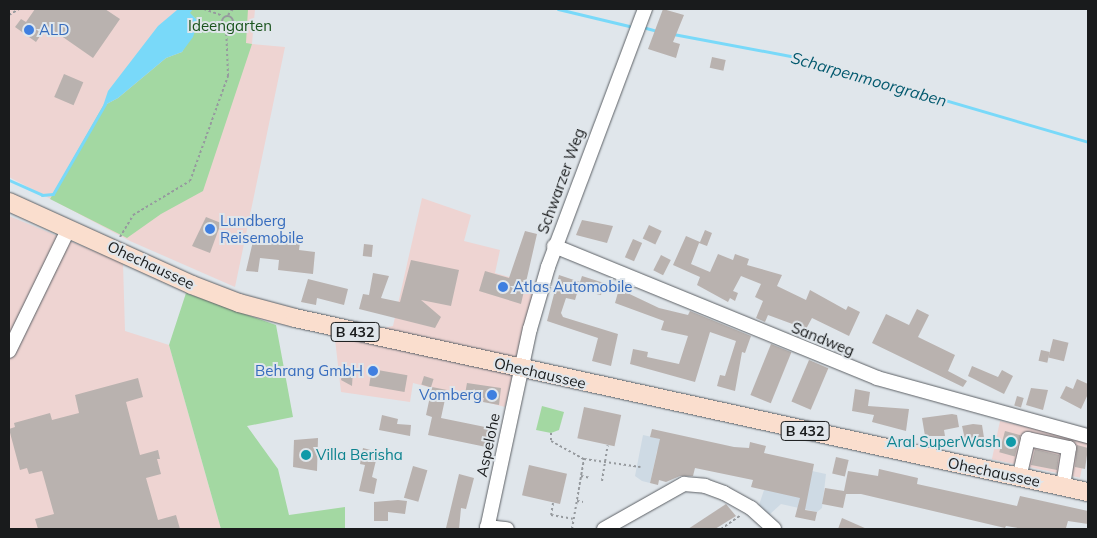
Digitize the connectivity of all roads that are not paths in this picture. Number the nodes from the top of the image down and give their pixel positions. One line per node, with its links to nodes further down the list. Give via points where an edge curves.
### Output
1 (645, 9): 4 (street, Schwarzer Weg)
2 (9, 202): 3 (main road, Ohechaussee / B 432)
3 (69, 228): 5 (street); 6 (main road, Ohechaussee / B 432, via 192,285 239,302)
4 (554, 246): 6 (street, Schwarzer Weg); 7 (street, Sandweg, via 877,378)
5 (9, 351)
6 (522, 369): 8 (main road, Ohechaussee / B 432); 11 (street, Aspelohe)
7 (1088, 436)
8 (1019, 478): 9 (main road, Ohechaussee / B 432); 9 (street, via 1028,439 1069,448)
9 (1063, 487): 10 (main road, Ohechaussee / B 432)
10 (1088, 492)
11 (487, 528): 12 (street)
12 (507, 529)
13 (604, 529): 14 (street, via 684,484 705,486 751,508)
14 (774, 529)

